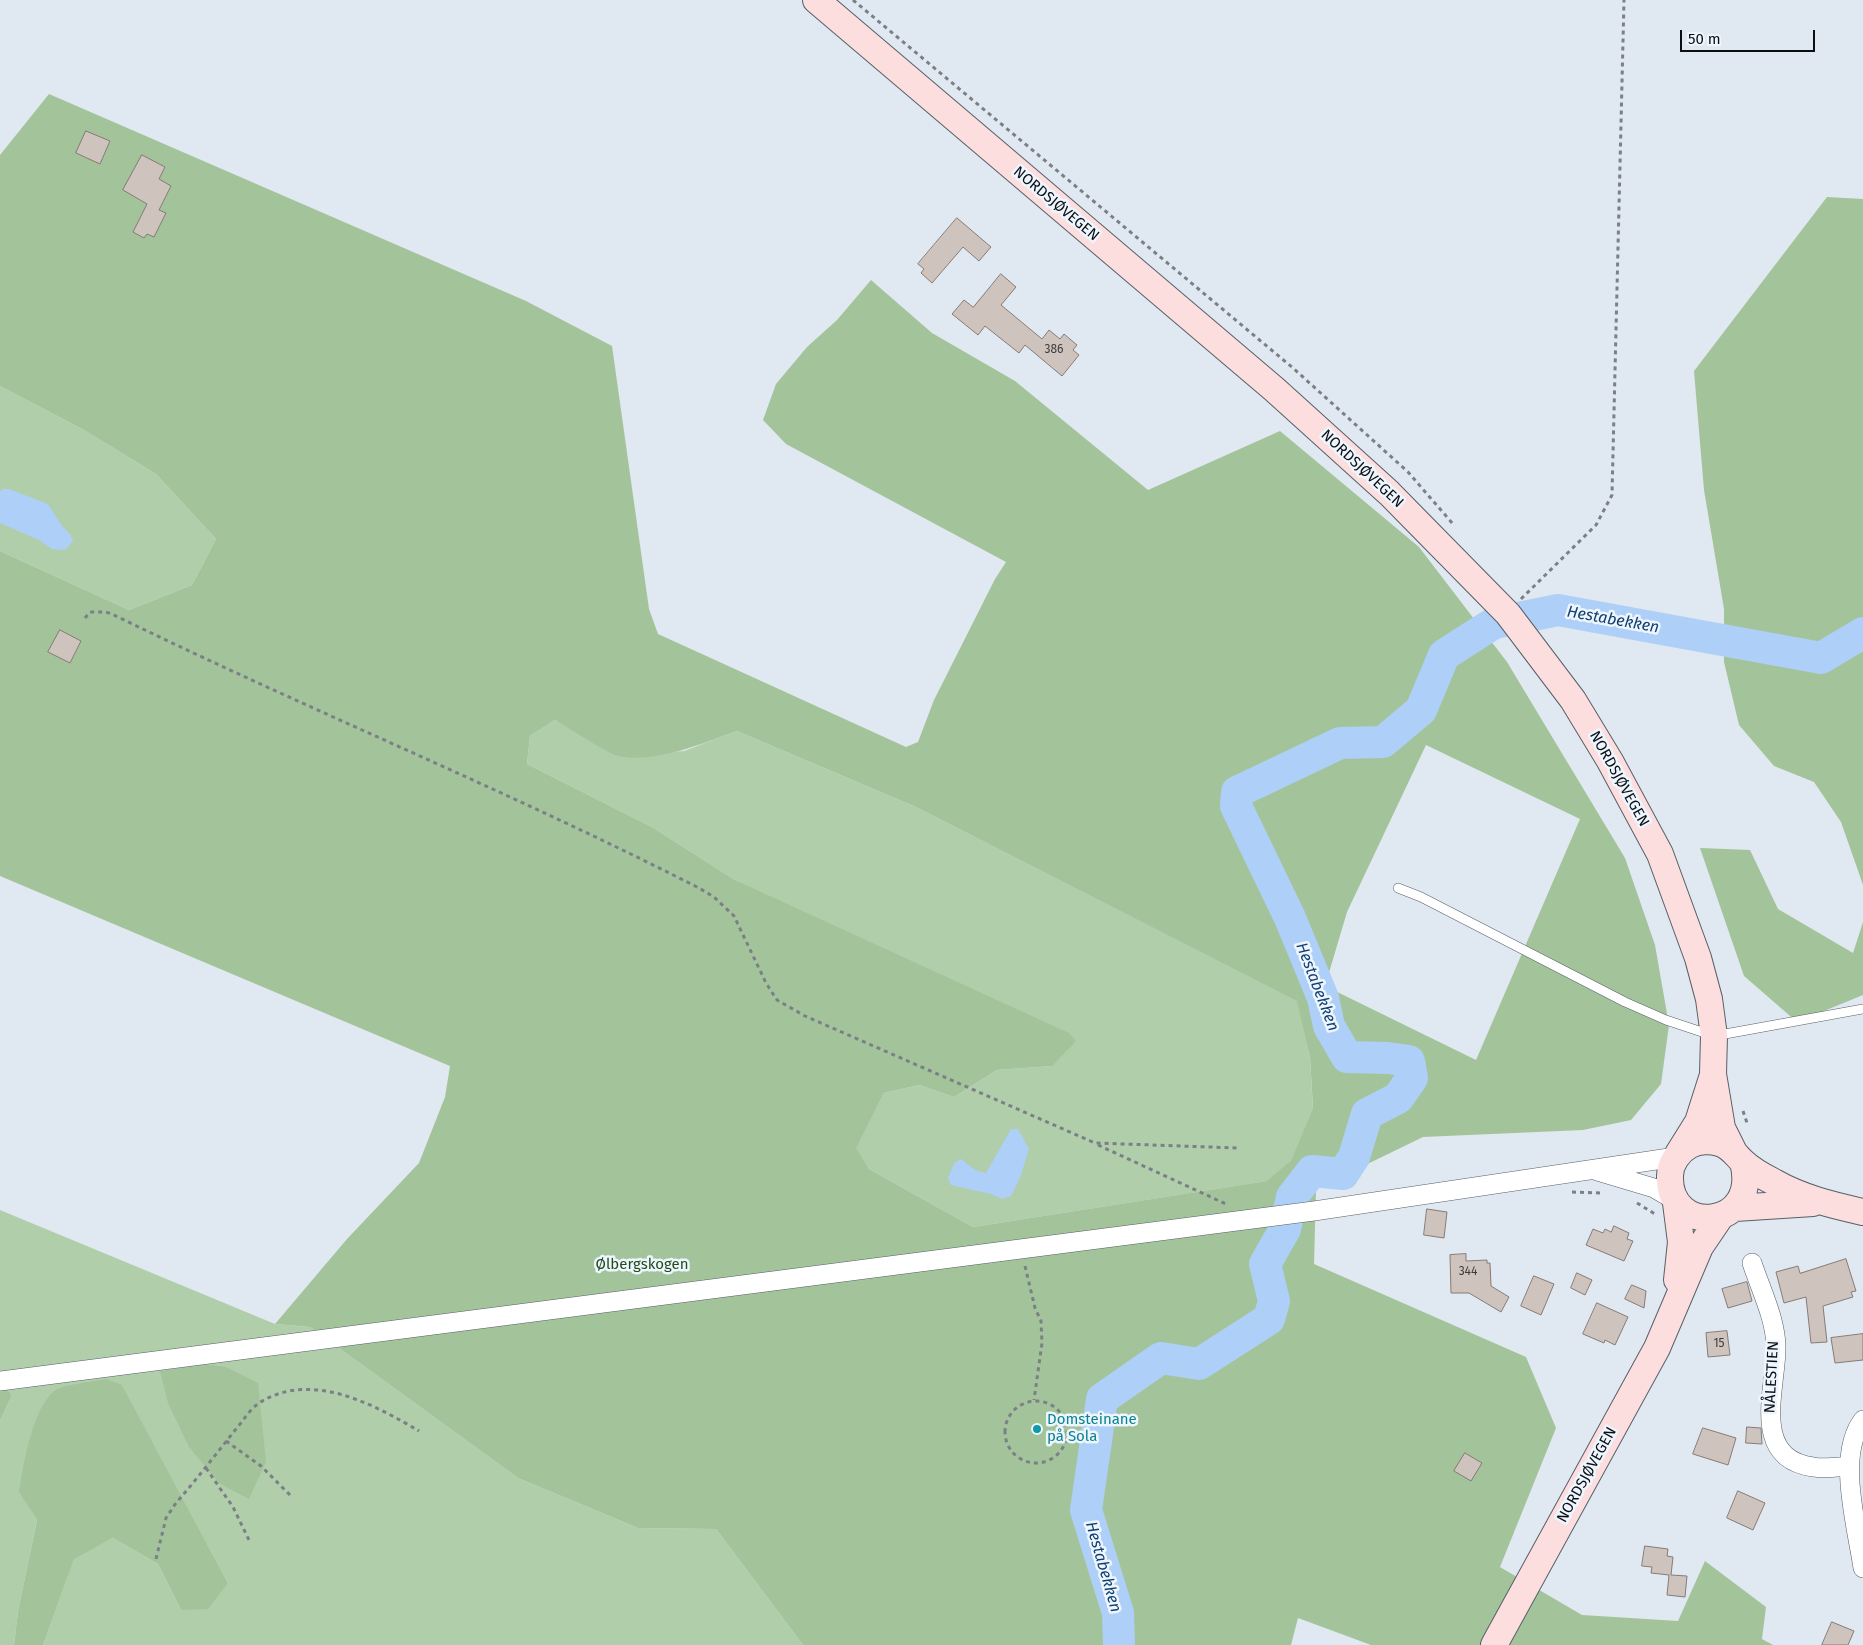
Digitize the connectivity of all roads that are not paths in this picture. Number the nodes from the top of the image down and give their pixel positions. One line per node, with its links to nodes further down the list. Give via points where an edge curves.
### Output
1 (816, 0): 4 (main road, NORDSJØVEGEN, via 1274,390 1389,493 1508,614 1572,700 1610,761 1660,854 1698,958 1709,998)
2 (1398, 888): 4 (lane, via 1625,1002)
3 (1863, 1009): 4 (lane)
4 (1714, 1036): 5 (main road, NORDSJØVEGEN)
5 (1713, 1074): 6 (main road, NORDSJØVEGEN, via 1722,1128); 7 (main road, NORDSJØVEGEN, via 1698,1122)
6 (1742, 1148): 7 (main road, via 1705,1141 1690,1145); 10 (main road, via 1774,1183); 11 (main road, via 1747,1178 1744,1194)
7 (1677, 1156): 8 (street); 9 (main road, via 1670,1171 1669,1186)
8 (1589, 1168): 9 (street, via 1654,1188); 15 (street, via 1024,1254)
9 (1676, 1202): 11 (main road, via 1689,1214 1704,1218); 14 (main road, NORDSJØVEGEN, via 1681,1242)
10 (1821, 1203): 11 (main road, via 1770,1204); 12 (main road)
11 (1728, 1212): 14 (main road, NORDSJØVEGEN, via 1700,1247)
12 (1863, 1212)
13 (1752, 1263): 17 (street, NÅLESTIEN, via 1775,1337 1769,1416 1775,1440 1783,1452 1801,1464)
14 (1675, 1304): 19 (main road, NORDSJØVEGEN, via 1657,1348)
15 (0, 1381)
16 (1863, 1420): 17 (street, via 1855,1431)
17 (1848, 1466): 18 (street)
18 (1863, 1568)
19 (1494, 1645)

